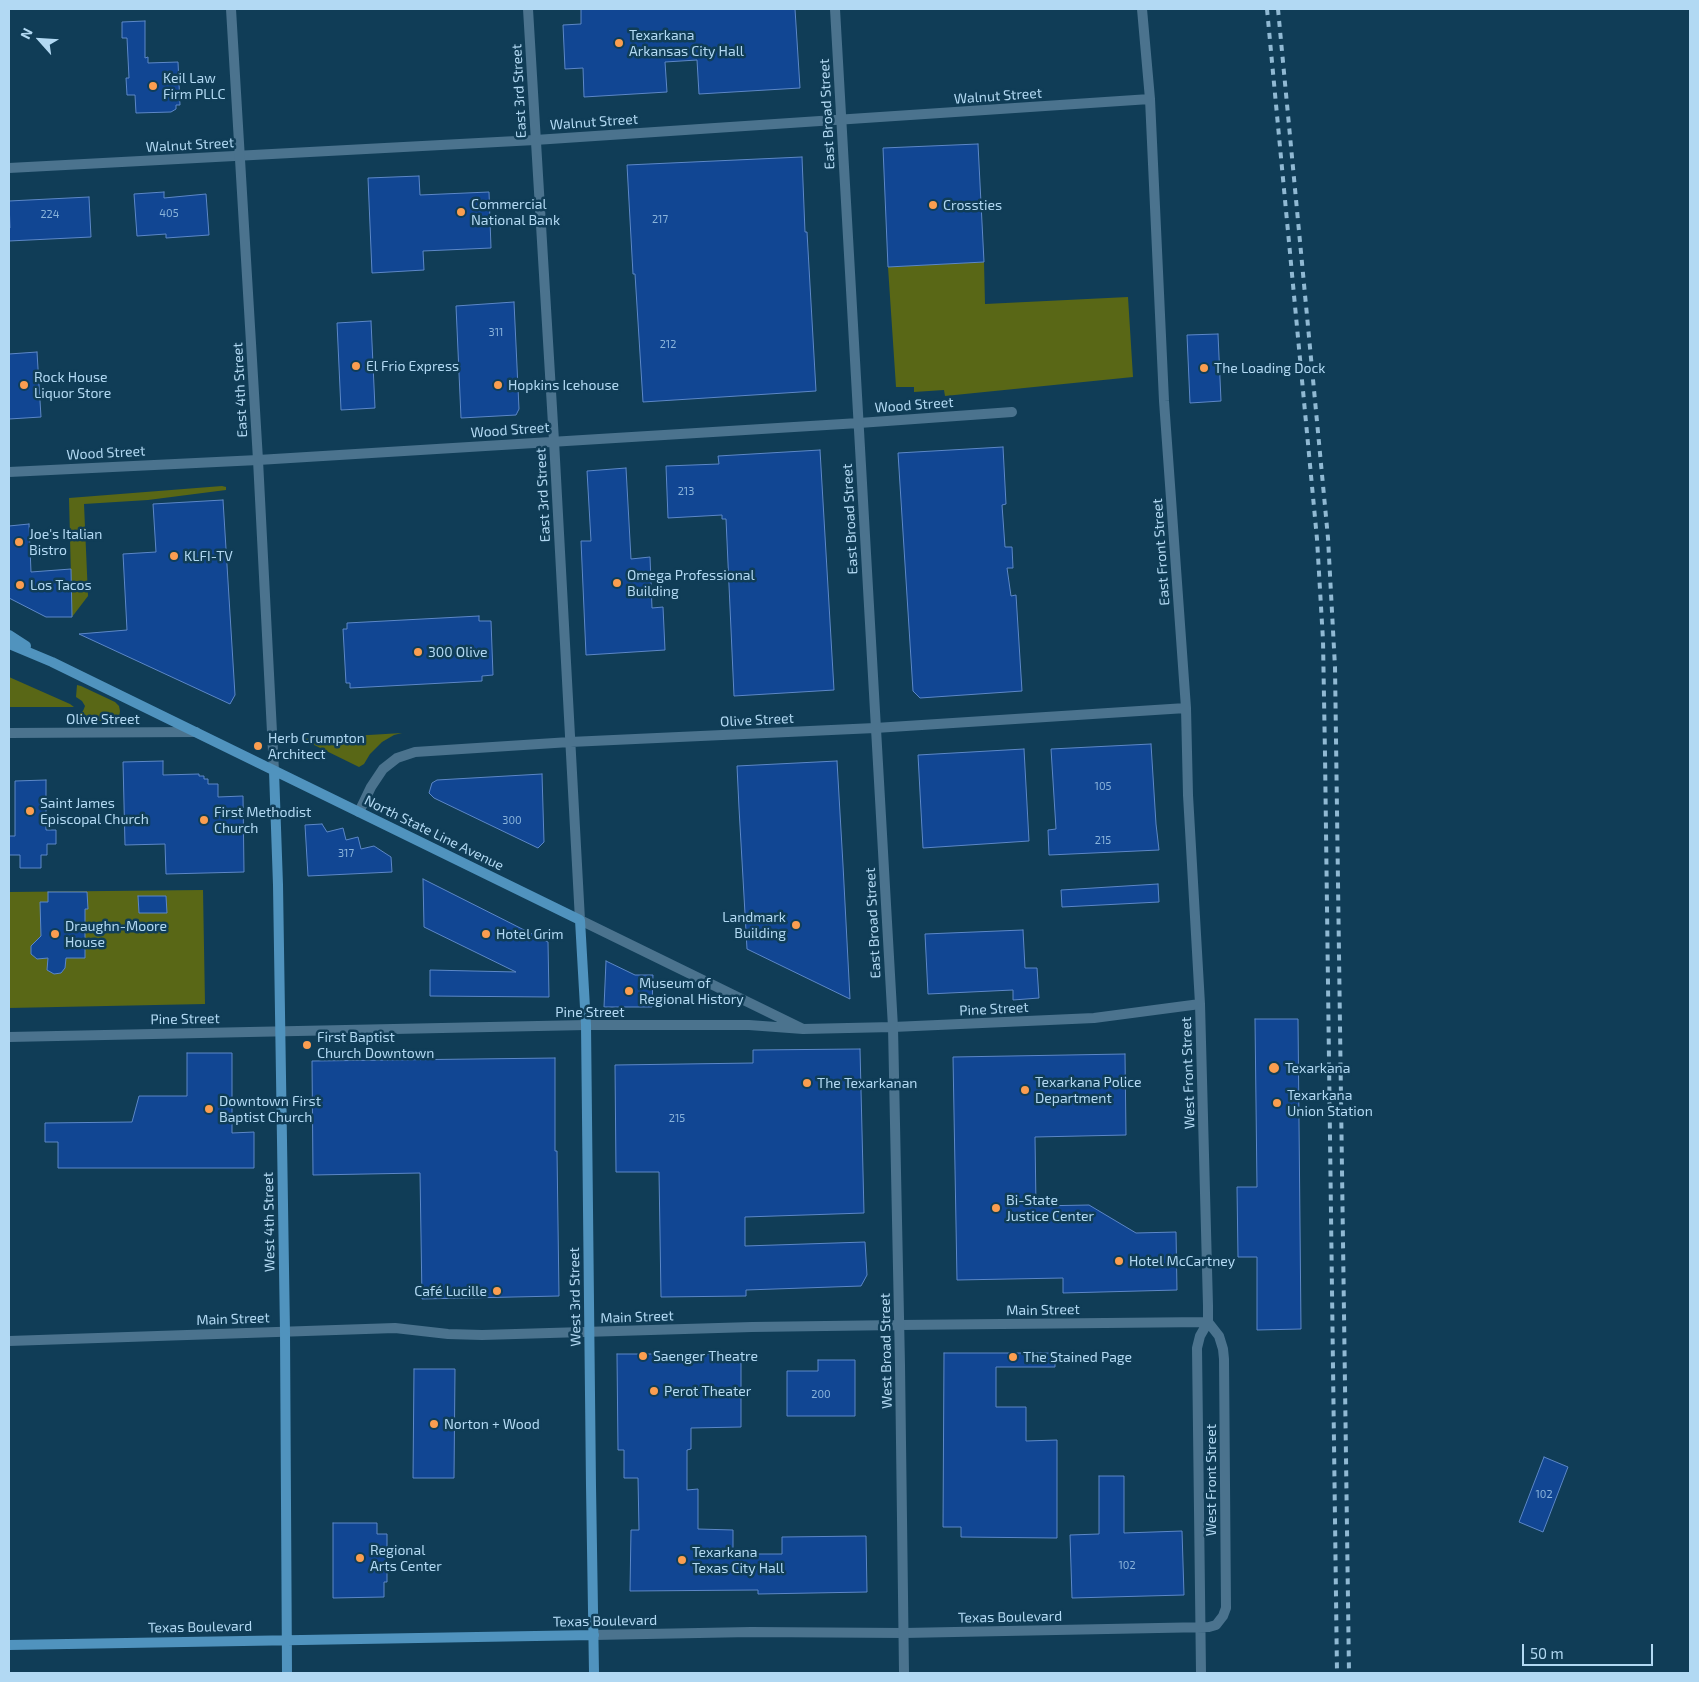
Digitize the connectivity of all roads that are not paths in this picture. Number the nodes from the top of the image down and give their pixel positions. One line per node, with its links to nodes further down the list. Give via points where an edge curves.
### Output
1 (231, 9): 8 (street, East 4th Street)
2 (528, 9): 7 (street, East 3rd Street)
3 (835, 9): 6 (street, East Broad Street)
4 (1142, 9): 5 (street, East Front Street)
5 (1150, 99): 6 (street, Walnut Street); 18 (street, East Front Street, via 1164,401)
6 (840, 120): 7 (street, Walnut Street); 11 (street, East Broad Street)
7 (535, 140): 8 (street, Walnut Street); 12 (street, East 3rd Street)
8 (240, 156): 9 (street, Walnut Street); 13 (street, East 4th Street)
9 (9, 168)
10 (1012, 412): 11 (street, Wood Street)
11 (859, 423): 12 (street, Wood Street); 19 (street, East Broad Street)
12 (554, 441): 13 (street, Wood Street); 22 (street, East 3rd Street)
13 (258, 460): 14 (street, Wood Street); 23 (street, East 4th Street)
14 (9, 472)
15 (9, 635): 17 (main road, North State Line Avenue)
16 (9, 644): 17 (main road, North State Line Avenue)
17 (52, 662): 20 (main road, North State Line Avenue)
18 (1186, 708): 19 (street, Olive Street); 26 (street, East Front Street)
19 (875, 728): 22 (street, Olive Street); 28 (street, East Broad Street)
20 (196, 732): 21 (street, Olive Street); 23 (main road, North State Line Avenue)
21 (9, 733)
22 (570, 742): 24 (street, Olive Street, via 415,752 397,758 383,769); 25 (street, East 3rd Street)
23 (274, 771): 24 (main road, North State Line Avenue); 30 (main road, West 4th Street)
24 (359, 812): 25 (main road, North State Line Avenue)
25 (580, 920): 27 (main road, West 3rd Street); 29 (street, North State Line Avenue)
26 (1200, 1004): 28 (street, Pine Street, via 1094,1018); 32 (street, West Front Street)
27 (586, 1025): 29 (street, Pine Street, via 749,1025); 30 (street, Pine Street); 35 (main road, West 3rd Street)
28 (893, 1027): 29 (street, Pine Street); 33 (street, West Broad Street)
29 (803, 1029)
30 (280, 1031): 31 (street, Pine Street); 34 (main road, West 4th Street)
31 (9, 1037)
32 (1208, 1322): 33 (street, Main Street); 37 (street, West Front Street, via 1197,1348); 37 (street, West Front Street, via 1224,1349 1226,1608 1216,1625)
33 (900, 1325): 35 (street, Main Street); 38 (street, West Broad Street)
34 (285, 1332): 35 (street, Main Street, via 395,1328 448,1334); 36 (street, Main Street); 40 (main road, West 4th Street)
35 (589, 1332): 39 (main road, West 3rd Street)
36 (9, 1340)
37 (1201, 1628): 38 (street, Texas Boulevard); 45 (street, West Front Street)
38 (904, 1633): 39 (street, Texas Boulevard); 44 (street, West Broad Street)
39 (594, 1635): 40 (main road, Texas Boulevard); 43 (main road, West 3rd Street)
40 (287, 1639): 41 (main road, Texas Boulevard); 42 (main road, West 4th Street)
41 (9, 1645)
42 (288, 1673)
43 (594, 1673)
44 (904, 1673)
45 (1202, 1673)

